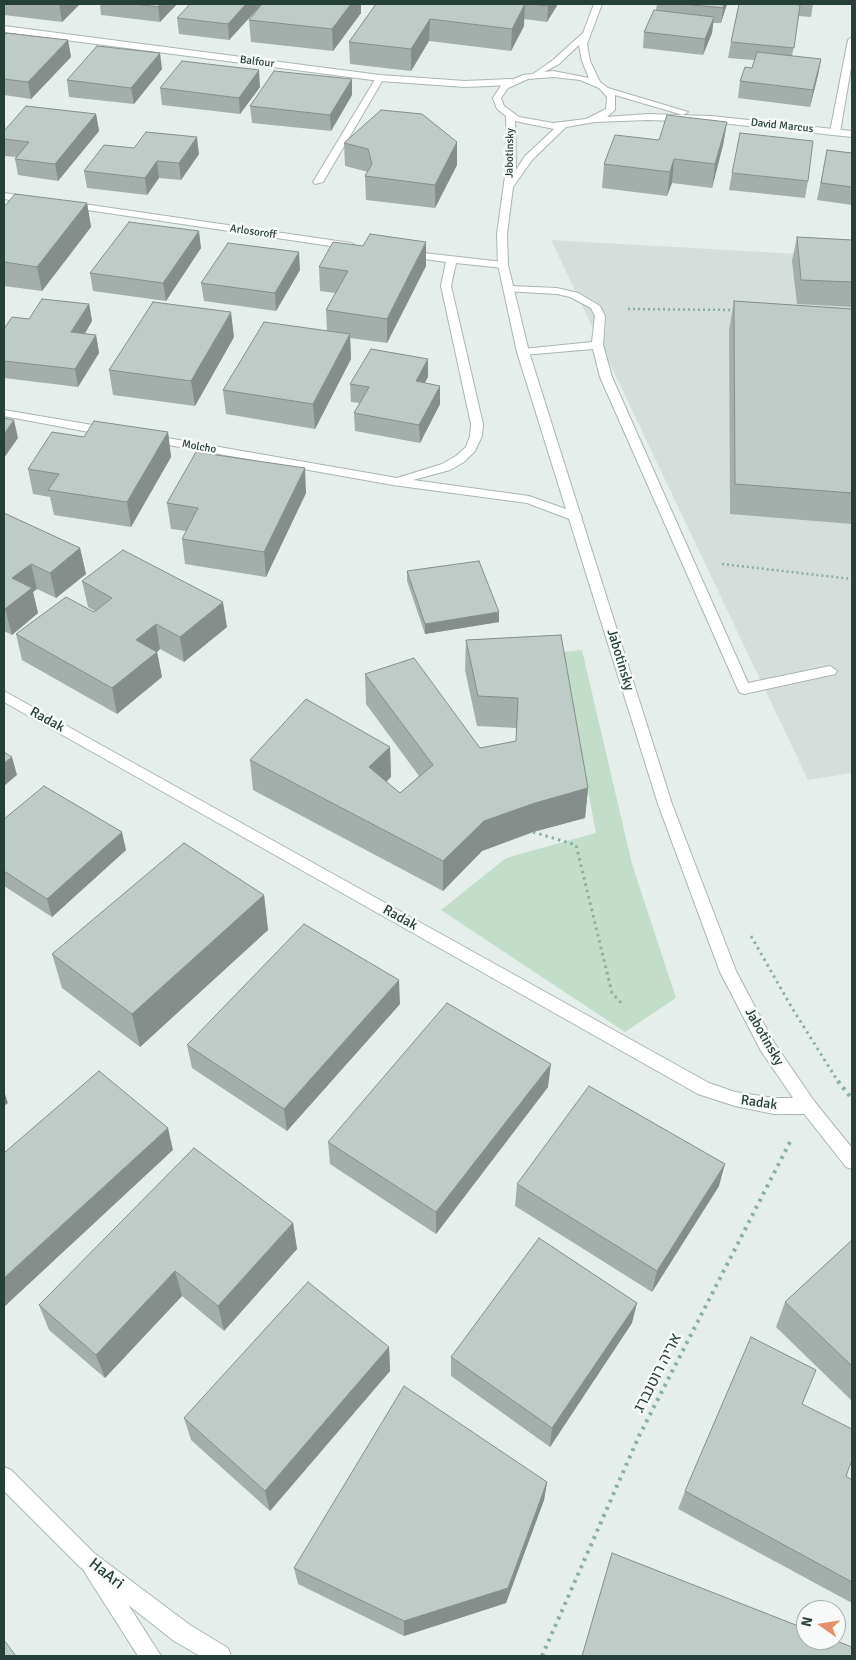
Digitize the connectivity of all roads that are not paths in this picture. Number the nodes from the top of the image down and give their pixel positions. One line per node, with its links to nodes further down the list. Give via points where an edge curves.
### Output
1 (598, 4): 3 (street)
2 (4, 29): 6 (street, Balfour)
3 (585, 35): 5 (street, via 556,62); 8 (street, via 586,61)
4 (852, 40): 14 (street)
5 (533, 75): 7 (street, Balfour); 8 (street, David Marcus, via 573,76)
6 (380, 78): 7 (street, Balfour, via 457,84); 16 (street)
7 (511, 82): 10 (street, via 497,98 500,107)
8 (596, 83): 9 (street, David Marcus)
9 (607, 90): 11 (street, David Marcus); 12 (street, via 612,106)
10 (510, 116): 13 (street, David Marcus, via 534,124); 17 (street, Jabotinsky, via 512,139)
11 (711, 119): 12 (street, David Marcus, via 647,117); 14 (street, David Marcus)
12 (595, 120): 13 (street, David Marcus)
13 (562, 126): 17 (street, Jabotinsky, via 528,158)
14 (835, 132): 15 (street, David Marcus)
15 (852, 134)
16 (318, 182)
17 (508, 191): 24 (street, Jabotinsky, via 502,234)
18 (4, 196): 19 (street)
19 (43, 201)
20 (62, 204): 21 (street, Arlosoroff)
21 (365, 248)
22 (394, 252): 23 (street)
23 (451, 260): 24 (street); 31 (street, Molcho, via 446,286 477,424 476,436 471,448 446,467)
24 (503, 265): 25 (street, Jabotinsky)
25 (509, 289): 26 (street, via 557,291 586,300 595,306 600,316); 27 (street, Jabotinsky)
26 (597, 345): 27 (street); 33 (street, via 606,377 744,689)
27 (523, 352): 32 (street, Jabotinsky)
28 (4, 413): 29 (street)
29 (121, 434)
30 (140, 437): 31 (street, Molcho)
31 (394, 481): 32 (street, Molcho, via 529,500)
32 (576, 516): 35 (street, Jabotinsky, via 665,804 728,972 767,1046)
33 (830, 671)
34 (4, 696): 35 (street, Radak, via 704,1089 774,1106)
35 (808, 1106): 36 (street, Jabotinsky)
36 (852, 1161)
37 (4, 1477): 38 (street, HaAri)
38 (87, 1560): 39 (street); 40 (street, HaAri, via 182,1633)
39 (150, 1656)
40 (220, 1656)

